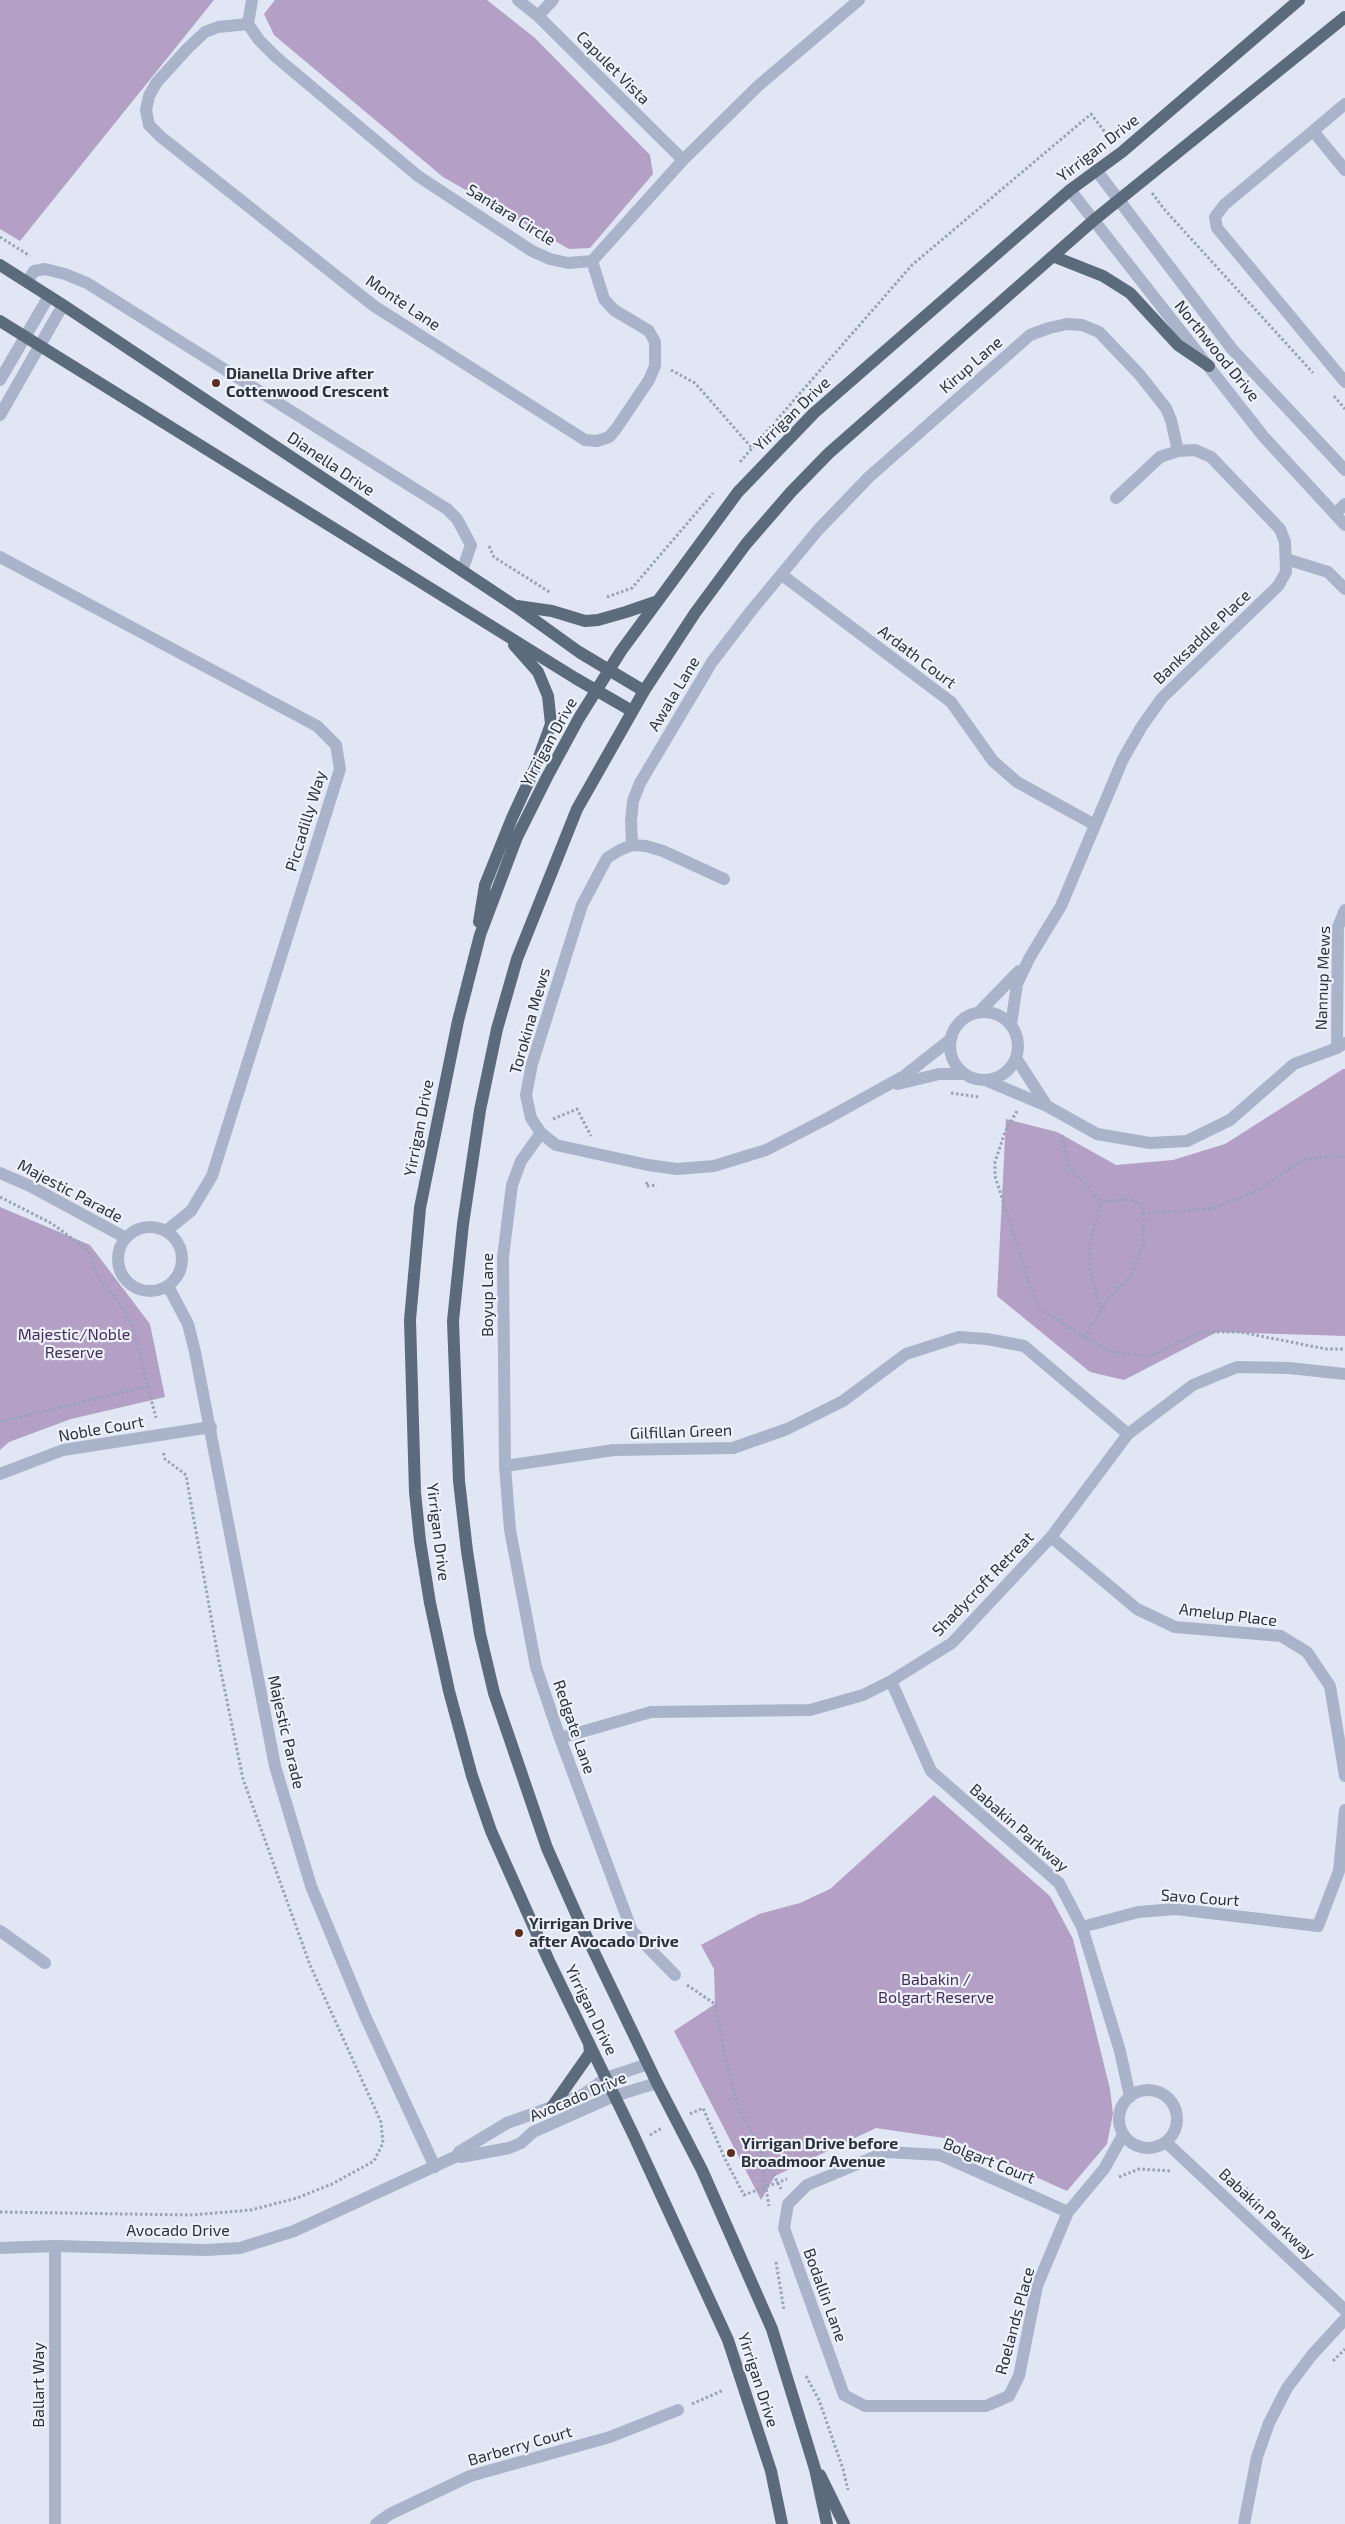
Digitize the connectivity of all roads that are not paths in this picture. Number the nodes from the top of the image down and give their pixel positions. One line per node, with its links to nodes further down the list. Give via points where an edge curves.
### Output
1 (252, 0): 8 (street)
2 (518, 0): 6 (street, Capulet Vista)
3 (553, 0): 6 (street)
4 (859, 0): 11 (street, via 758,86)
5 (1299, 0): 12 (main road, Yirrigan Drive, via 1122,152)
6 (538, 16): 11 (street, Capulet Vista)
7 (1343, 23): 15 (main road, Yirrigan Drive)
8 (248, 24): 18 (street, Santara Circle, via 276,57 418,176 532,251 568,263); 18 (street, Monte Lane, via 218,27 205,32 157,82 146,110 149,125 374,306 586,440 597,441 609,437 616,429 649,380 655,366 655,342 649,331 614,310 604,299)
9 (1345, 104): 10 (street)
10 (1313, 131): 13 (street); 28 (street, via 1224,204 1215,217 1217,228)
11 (683, 160): 18 (street)
12 (1096, 170): 14 (main road, Yirrigan Drive); 15 (street, Northwood Drive)
13 (1345, 170)
14 (1070, 190): 16 (street, Northwood Drive); 41 (main road, Yirrigan Drive, via 814,413 738,492)
15 (1120, 200): 16 (main road, Yirrigan Drive); 31 (street, Northwood Drive, via 1232,349)
16 (1094, 220): 17 (main road, Yirrigan Drive); 26 (street, Northwood Drive)
17 (1055, 257): 26 (main road, via 1074,262 1130,293 1178,345); 46 (main road, Yirrigan Drive, via 829,454 791,492 746,544 695,613)
18 (592, 261)
19 (0, 265): 20 (main road, Dianella Drive)
20 (27, 282): 21 (main road, Dianella Drive); 38 (street, via 34,271 44,269 88,283 447,509 458,519 471,545)
21 (49, 296): 22 (main road, Dianella Drive); 24 (street)
22 (63, 304): 25 (street); 38 (main road, Dianella Drive)
23 (0, 321): 24 (main road)
24 (25, 338): 25 (main road); 27 (street)
25 (38, 346): 29 (street, via 26,373); 43 (main road)
26 (1209, 366): 34 (street, Northwood Drive, via 1264,436)
27 (0, 380)
28 (1345, 382)
29 (0, 415)
30 (1178, 450): 32 (street, via 1160,457); 37 (street, Banksaddle Place, via 1195,450 1211,457 1280,529); 39 (street, Kirup Lane, via 1166,408 1099,332 1082,324 1049,328 1030,335 869,477 818,530)
31 (1345, 470)
32 (1116, 498)
33 (1345, 504): 34 (street)
34 (1335, 514): 35 (street, Northwood Drive)
35 (1345, 525)
36 (0, 557): 65 (street, Piccadilly Way, via 317,726 336,745 340,769 212,1176 191,1211)
37 (1286, 559): 40 (street, via 1328,572); 48 (street, Banksaddle Place, via 1286,572 1278,586 1162,698 1123,759)
38 (462, 571): 42 (main road, Dianella Drive)
39 (782, 575): 48 (street, Ardath Court, via 951,702 993,761 1017,782); 49 (street, Awala Lane, via 712,662 640,784 633,801)
40 (1345, 589)
41 (656, 602): 42 (main road, via 585,621 552,611); 44 (main road, Yirrigan Drive)
42 (515, 606): 44 (main road, Dianella Drive)
43 (500, 632): 45 (main road); 52 (main road, via 538,672 548,696 551,724 536,768 485,885)
44 (608, 670): 45 (main road, Yirrigan Drive); 46 (main road, Dianella Drive)
45 (596, 690): 47 (main road); 52 (main road, Yirrigan Drive, via 517,837)
46 (644, 691): 47 (main road, Yirrigan Drive)
47 (632, 711): 83 (main road, Yirrigan Drive, via 577,809 517,959 479,1119 453,1320 459,1482 466,1551 494,1693 547,1848)
48 (1095, 824): 53 (street, Banksaddle Place, via 1060,906)
49 (632, 846): 50 (street, via 663,851); 63 (street, Torokina Mews, via 607,858 582,906 532,1064 526,1095 531,1118)
50 (724, 879)
51 (1345, 910): 57 (street, Nannup Mews, via 1338,927)
52 (480, 935): 82 (main road, Yirrigan Drive, via 458,1021 420,1208 410,1320 415,1492 430,1603 472,1776 491,1831 524,1907)
53 (1030, 957): 54 (street, Banksaddle Place); 55 (street, Banksaddle Place, via 1017,984)
54 (979, 1012): 55 (street, via 1000,1016); 56 (street, via 960,1021)
55 (1011, 1025): 58 (street, via 1018,1043)
56 (951, 1039): 59 (street, via 953,1059); 61 (street)
57 (1341, 1045): 62 (street, via 1294,1064 1230,1120 1188,1141 1150,1143 1097,1134)
58 (1016, 1058): 60 (street, via 1006,1072); 62 (street)
59 (965, 1074): 60 (street); 61 (street, via 939,1074)
60 (985, 1080): 62 (street)
61 (888, 1086): 63 (street, via 766,1150 714,1166 678,1169 648,1165 556,1145)
62 (1047, 1106)
63 (539, 1130): 71 (street, Boyup Lane, via 520,1161 512,1185 503,1257)
64 (0, 1172): 66 (street, Majestic Parade)
65 (166, 1231): 66 (street, via 140,1228); 67 (street, via 178,1243 182,1258 179,1274)
66 (126, 1238): 67 (street, via 121,1245 118,1262 129,1284 153,1291)
67 (168, 1286): 69 (street, Majestic Parade, via 190,1334)
68 (1345, 1374): 70 (street, Shadycroft Retreat, via 1237,1367 1193,1385)
69 (211, 1427): 72 (street, Noble Court, via 64,1450); 92 (street, Majestic Parade, via 259,1691 278,1776 315,1895 365,2016)
70 (1128, 1434): 71 (street, Gilfillan Green, via 1024,1346 988,1339 959,1338 906,1354 843,1401 787,1429 733,1448 614,1450); 73 (street, Shadycroft Retreat)
71 (505, 1466): 75 (street, Redgate Lane, via 510,1530 536,1668)
72 (0, 1474)
73 (1051, 1537): 74 (street, Shadycroft Retreat, via 952,1643); 76 (street, Amelup Place, via 1137,1609 1175,1627 1281,1636 1307,1652 1330,1686)
74 (891, 1681): 75 (street, Shadycroft Retreat, via 863,1695 810,1710 651,1712); 78 (street, Babakin Parkway, via 931,1772 1059,1883)
75 (560, 1738): 81 (street, Redgate Lane, via 632,1930)
76 (1345, 1776)
77 (1345, 1810): 78 (street, Savo Court, via 1339,1871 1318,1926 1176,1909 1138,1912)
78 (1082, 1926): 87 (street, Babakin Parkway, via 1120,2052)
79 (0, 1931): 80 (street)
80 (45, 1963)
81 (675, 1975)
82 (589, 2044): 84 (main road, Yirrigan Drive); 88 (main road, via 590,2053)
83 (648, 2064): 84 (street, Avocado Drive); 85 (main road, Yirrigan Drive)
84 (606, 2078): 86 (main road, Yirrigan Drive); 88 (street, Avocado Drive, via 584,2094)
85 (657, 2083): 86 (street, Avocado Drive); 101 (main road, Yirrigan Drive, via 702,2170 772,2329)
86 (614, 2096): 91 (street, Avocado Drive, via 533,2132 509,2148 462,2158); 105 (main road, Yirrigan Drive, via 728,2340 771,2472)
87 (1130, 2097): 89 (street, via 1120,2110); 90 (street, via 1149,2090 1170,2101 1177,2115 1176,2125)
88 (552, 2108): 91 (street, Avocado Drive, via 507,2123)
89 (1123, 2135): 90 (street, via 1130,2142 1148,2148); 94 (street, Roelands Place, via 1104,2169)
90 (1166, 2142): 97 (street, Babakin Parkway)
91 (457, 2156): 92 (street, Avocado Drive)
92 (435, 2167): 95 (street, Avocado Drive, via 294,2231 240,2248)
93 (788, 2204): 94 (street, Bolgart Court, via 807,2185 886,2152 940,2154); 99 (street, Bodallin Lane, via 784,2228)
94 (1068, 2212): 99 (street, Roelands Place, via 1037,2286 1019,2376 1008,2396 986,2406 864,2406)
95 (55, 2246): 96 (street, Avocado Drive); 103 (street, Ballart Way)
96 (0, 2248)
97 (1345, 2310)
98 (1345, 2320): 102 (street, via 1312,2355 1278,2406 1258,2457)
99 (844, 2395)
100 (678, 2410): 104 (street, Barberry Court, via 610,2437 470,2476 390,2514)
101 (814, 2467): 106 (main road, Yirrigan Drive); 107 (main road)
102 (1246, 2521)
103 (55, 2524)
104 (376, 2524)
105 (782, 2524)
106 (827, 2524)
107 (844, 2524)

